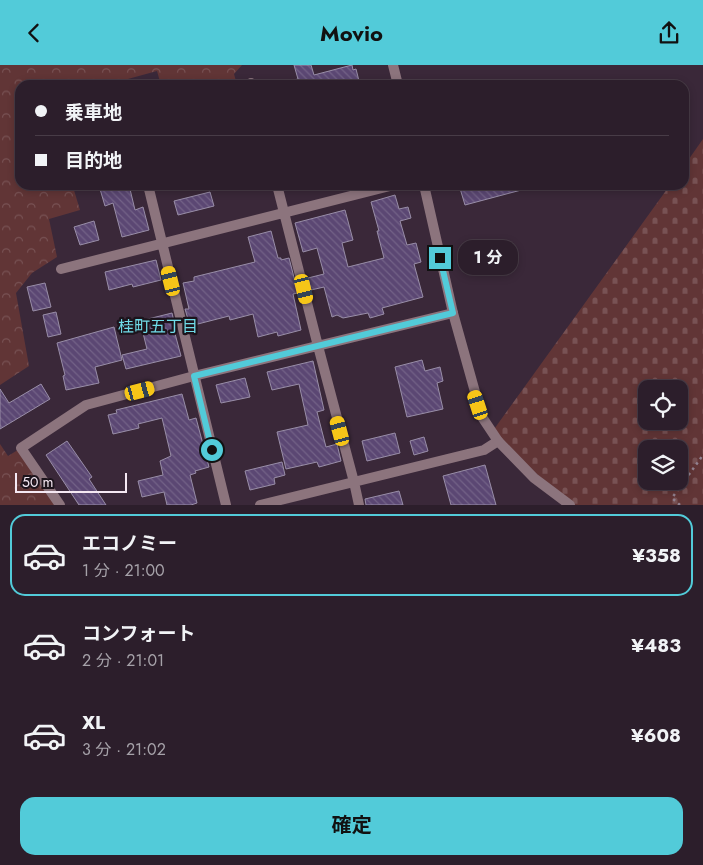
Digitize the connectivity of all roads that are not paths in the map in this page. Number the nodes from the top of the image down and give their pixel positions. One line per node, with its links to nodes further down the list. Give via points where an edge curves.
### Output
1 (393, 65): 2 (street)
2 (397, 80)
3 (149, 190): 8 (street)
4 (279, 190): 7 (street)
5 (375, 190): 7 (street)
6 (425, 190): 10 (street)
7 (285, 213): 8 (street); 11 (street)
8 (162, 243): 9 (street); 12 (street)
9 (61, 269)
10 (453, 313): 11 (street); 13 (street, via 482,417)
11 (318, 346): 12 (street); 14 (street)
12 (194, 376): 15 (street, via 86,405 21,448); 16 (street)
13 (498, 441): 14 (street, via 484,450); 19 (street, via 534,478)
14 (354, 482): 17 (street); 18 (street)
15 (60, 505)
16 (226, 505)
17 (260, 505)
18 (359, 505)
19 (570, 505)

